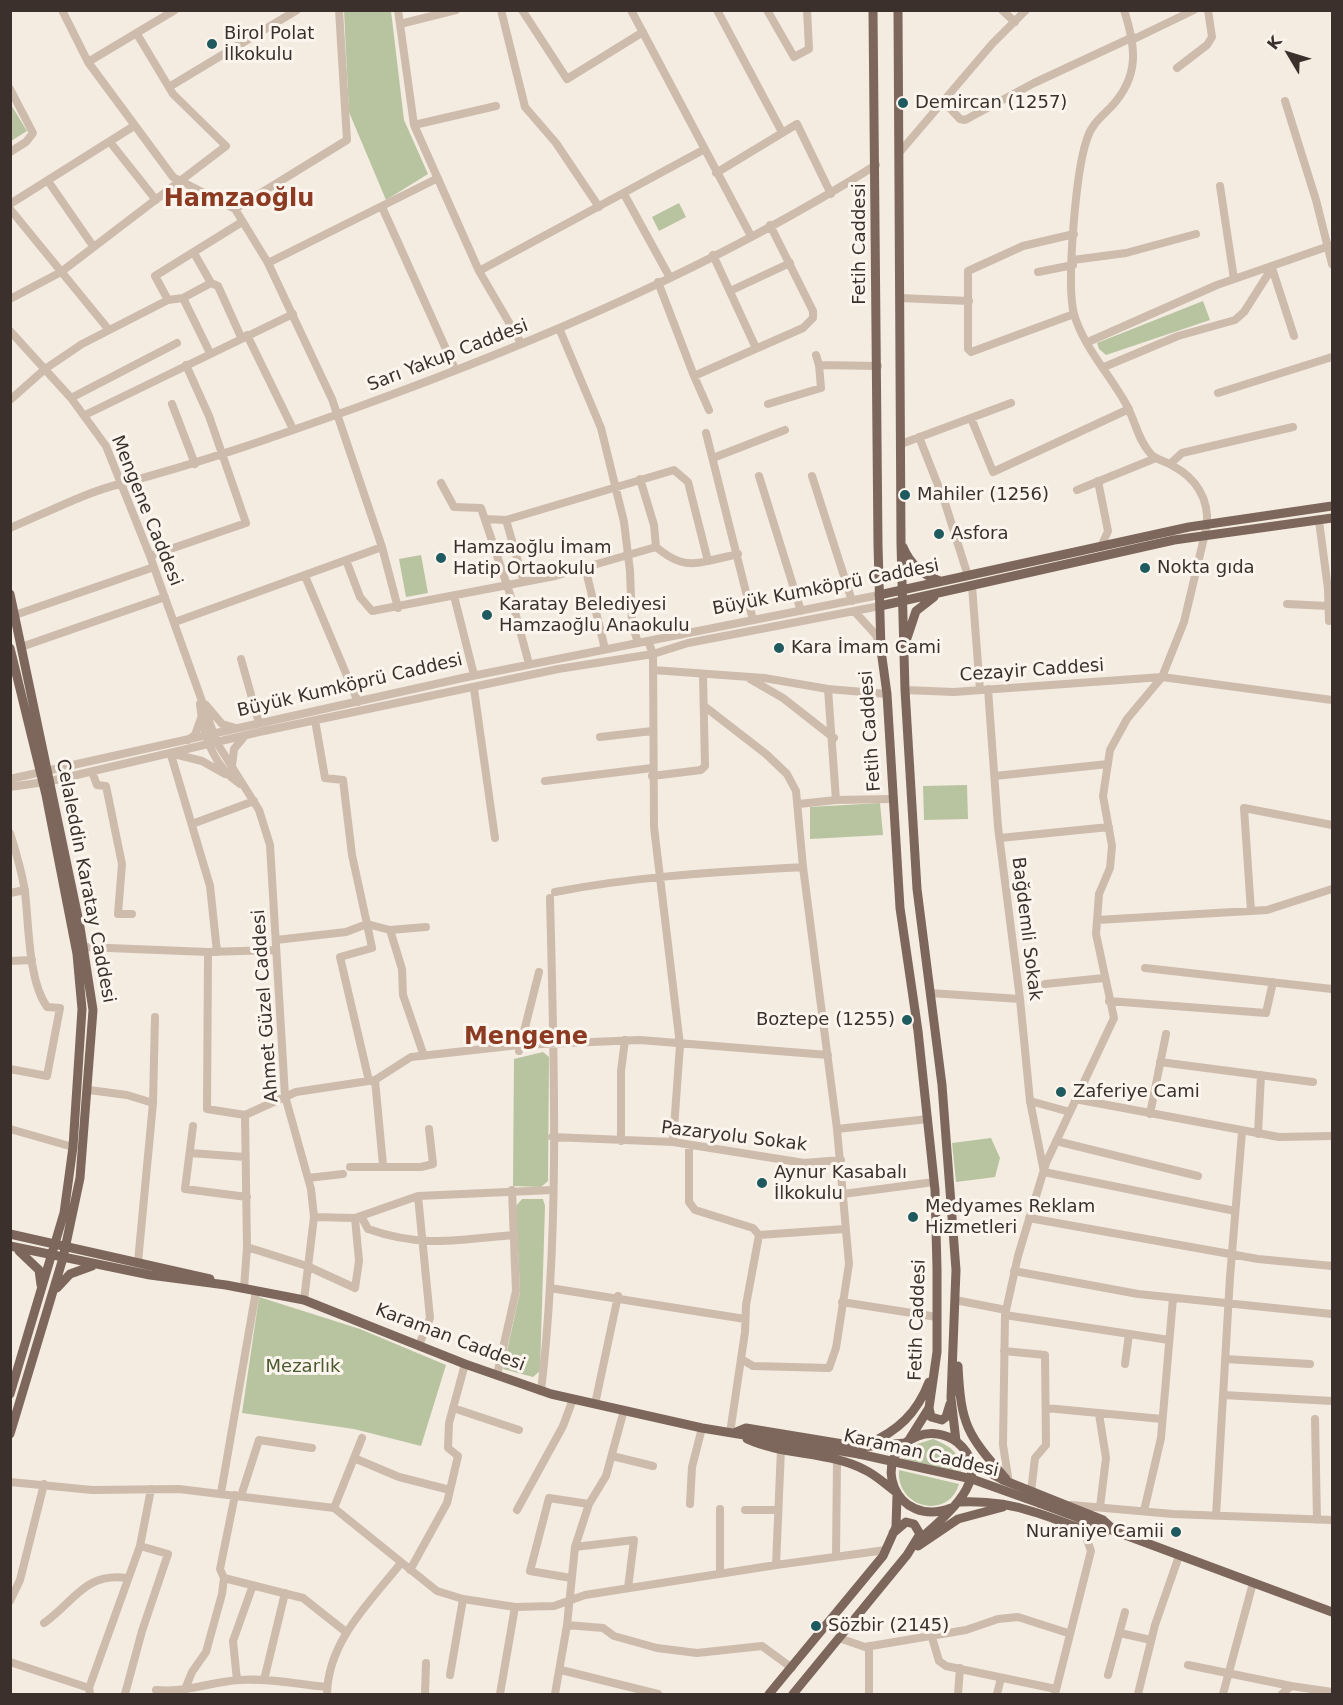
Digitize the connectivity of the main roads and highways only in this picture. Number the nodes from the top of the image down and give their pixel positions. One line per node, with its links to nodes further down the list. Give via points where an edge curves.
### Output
1 (873, 10): 10 (main road, Fetih Caddesi)
2 (897, 10): 5 (main road, Fetih Caddesi)
3 (1332, 506): 6 (main road, Büyük Kumköprü Caddesi, via 1207,525)
4 (1332, 518): 8 (main road, Büyük Kumköprü Caddesi, via 1174,540)
5 (901, 544): 6 (main road, via 916,568); 7 (main road, Fetih Caddesi)
6 (942, 582): 7 (main road, Büyük Kumköprü Caddesi)
7 (902, 590): 10 (main road, Büyük Kumköprü Caddesi); 11 (main road, Fetih Caddesi)
8 (943, 593): 11 (main road, Büyük Kumköprü Caddesi); 14 (main road, via 927,600 916,611)
9 (10, 594): 15 (main road, Celaleddin Karatay Caddesi)
10 (879, 595): 12 (main road, Fetih Caddesi)
11 (902, 601): 12 (main road, Büyük Kumköprü Caddesi); 14 (main road, Fetih Caddesi)
12 (880, 606): 26 (main road, Fetih Caddesi, via 900,908 934,1182)
13 (10, 648): 15 (main road, Celaleddin Karatay Caddesi)
14 (904, 649): 25 (main road, Fetih Caddesi, via 917,889 946,1131 956,1270)
15 (45, 777): 17 (main road, Celaleddin Karatay Caddesi, via 82,1009 73,1147); 17 (main road, Celaleddin Karatay Caddesi, via 84,947 93,1010 80,1178)
16 (10, 1234): 17 (main road, Karaman Caddesi)
17 (60, 1246): 19 (main road); 20 (main road); 22 (main road, Karaman Caddesi, via 201,1276)
18 (12, 1247): 19 (main road, Karaman Caddesi); 23 (main road, via 31,1259 39,1270)
19 (52, 1256): 20 (main road, Karaman Caddesi); 23 (main road)
20 (63, 1258): 21 (main road, Karaman Caddesi); 24 (main road)
21 (100, 1265): 22 (main road, Karaman Caddesi); 24 (main road, via 70,1274)
22 (226, 1285): 30 (main road, Karaman Caddesi, via 304,1300 541,1390)
23 (42, 1288): 27 (main road)
24 (51, 1298): 31 (main road)
25 (953, 1347): 28 (main road, Fetih Caddesi); 36 (main road, via 964,1423)
26 (935, 1369): 29 (main road, Fetih Caddesi); 34 (main road, via 921,1402 908,1419)
27 (10, 1394)
28 (951, 1398): 29 (main road, via 942,1420 931,1417); 33 (main road, Fetih Caddesi)
29 (929, 1408): 32 (main road, Fetih Caddesi)
30 (732, 1433): 34 (main road, Karaman Caddesi); 37 (main road, Karaman Caddesi, via 761,1445 866,1470)
31 (10, 1434)
32 (907, 1441): 33 (main road, via 933,1433); 34 (main road, Karaman Caddesi); 37 (main road, via 891,1471)
33 (956, 1442): 35 (main road)
34 (860, 1451): 42 (main road, Karaman Caddesi, bridge, via 972,1479)
35 (969, 1461): 36 (main road); 38 (main road, via 970,1483)
36 (1010, 1483): 42 (main road, via 1103,1520)
37 (897, 1494): 40 (main road, via 916,1511 934,1513); 41 (main road)
38 (960, 1502): 39 (main road); 40 (main road)
39 (1009, 1505): 42 (main road, via 1084,1531); 44 (main road, via 958,1519)
40 (951, 1508): 43 (main road)
41 (893, 1533): 43 (main road, via 902,1523 911,1522 920,1534); 46 (main road, via 886,1550)
42 (1121, 1535): 45 (main road, Karaman Caddesi)
43 (915, 1544): 44 (main road)
44 (907, 1555): 47 (main road)
45 (1332, 1612)
46 (769, 1695)
47 (793, 1695)

